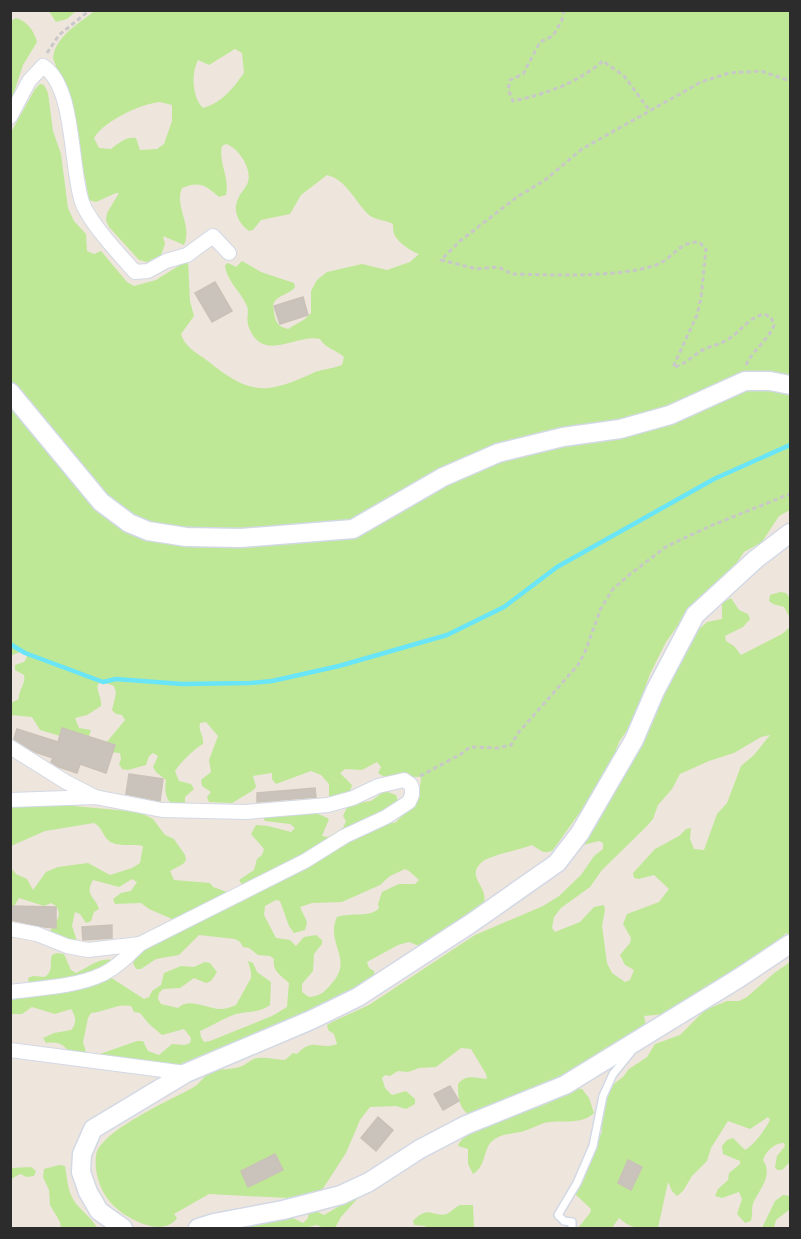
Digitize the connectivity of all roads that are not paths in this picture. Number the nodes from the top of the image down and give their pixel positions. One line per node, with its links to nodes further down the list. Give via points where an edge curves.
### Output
1 (10, 117): 2 (street, via 29,81 43,66 49,70 66,103 82,203 135,272 148,271 187,255 213,236)
2 (229, 253)
3 (790, 385): 4 (street, via 745,381 670,415 498,453 443,477 353,529 241,538 186,537 148,531 129,523 101,502)
4 (10, 392)
5 (790, 533): 15 (street, via 695,615 634,740 580,833 557,863 358,997)
6 (10, 747): 7 (street)
7 (94, 796): 8 (street); 10 (street, via 162,810 246,812 328,805 391,782 404,780 410,784 409,802 386,817)
8 (10, 800)
9 (10, 929): 10 (street, via 88,950)
10 (140, 944): 12 (street, via 103,974 65,985)
11 (790, 944): 13 (street)
12 (10, 992)
13 (643, 1038): 17 (street, via 565,1085 466,1125 341,1194); 18 (lane, via 613,1074 603,1096 593,1146 558,1215 572,1222)
14 (10, 1050): 15 (street)
15 (186, 1073): 16 (street, via 93,1129 82,1154 81,1172 94,1202 99,1211)
16 (123, 1228)
17 (198, 1228)
18 (572, 1228)

